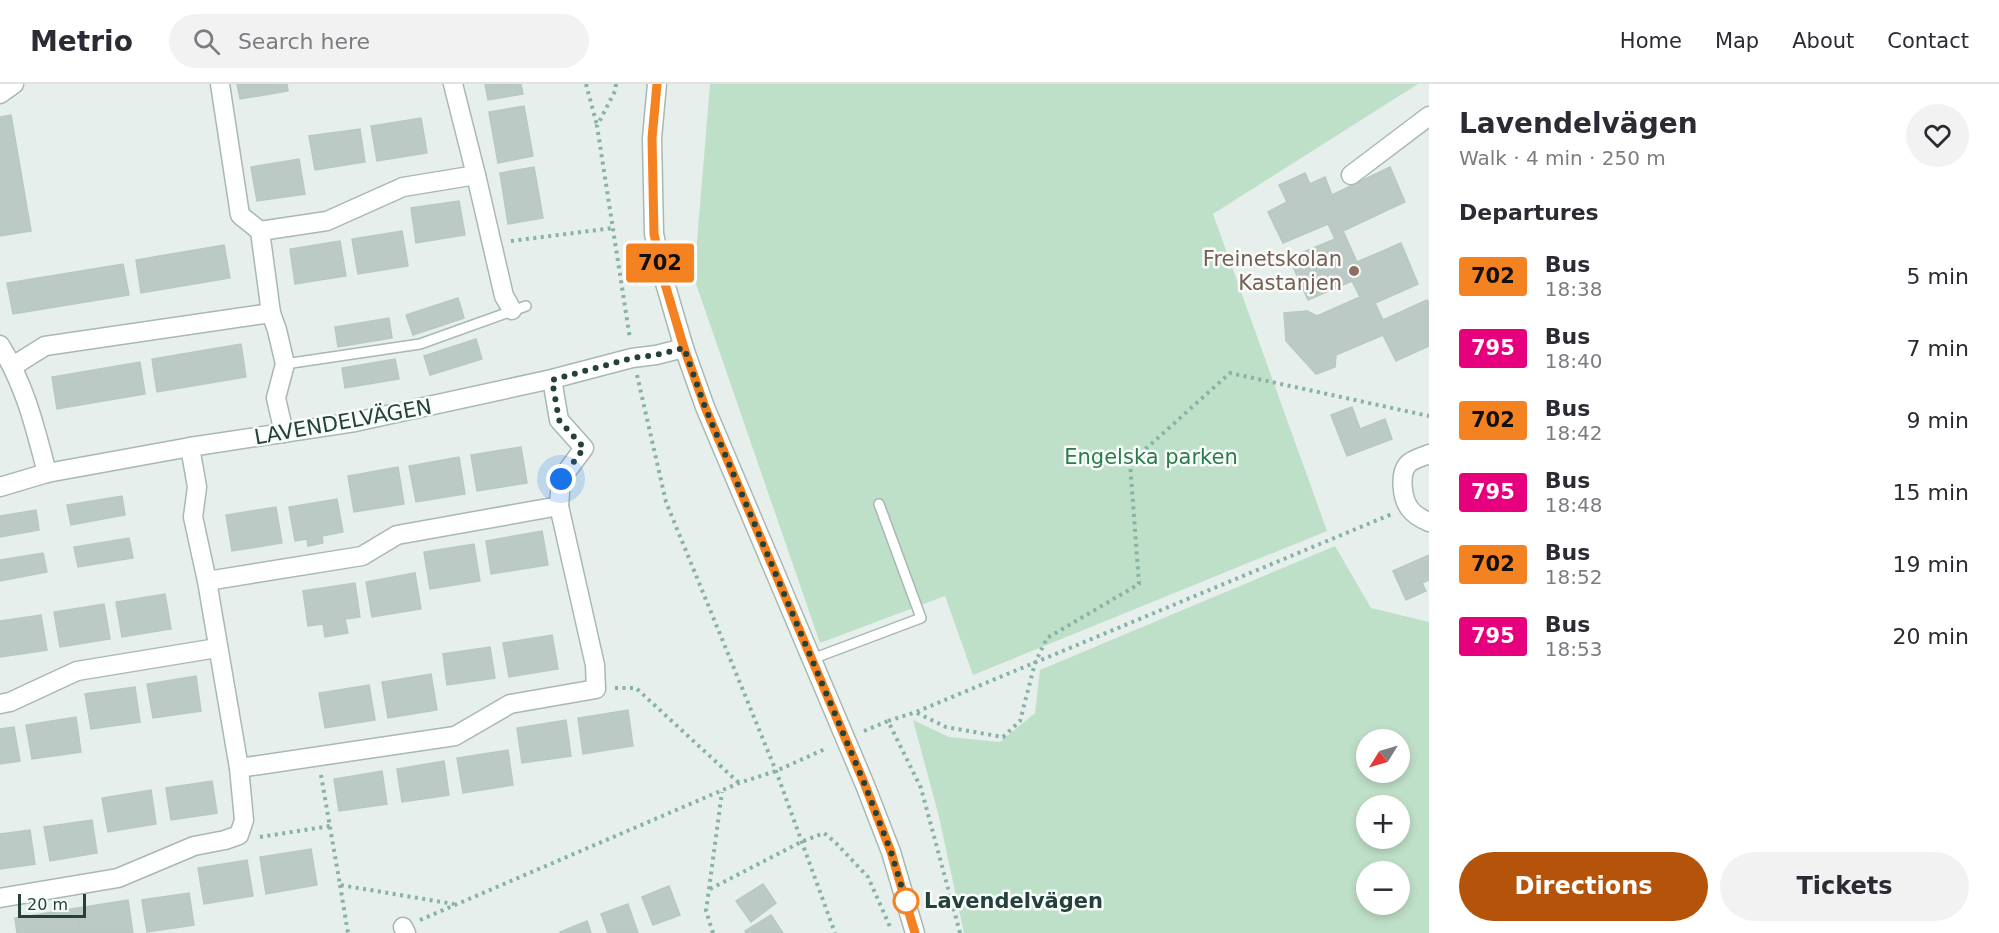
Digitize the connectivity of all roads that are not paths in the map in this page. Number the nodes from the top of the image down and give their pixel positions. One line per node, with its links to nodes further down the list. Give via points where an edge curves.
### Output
1 (14, 84): 5 (street)
2 (220, 84): 9 (street, via 240,215)
3 (453, 84): 7 (street)
4 (657, 84): 13 (street, via 652,138 654,234)
5 (0, 94)
6 (1429, 116): 8 (street)
7 (476, 175): 9 (street, via 402,188 327,221); 10 (street, via 504,296)
8 (1352, 175)
9 (260, 231): 11 (street)
10 (519, 308): 14 (lane, via 420,344)
11 (271, 313): 14 (street); 15 (street, via 45,346)
12 (0, 345): 15 (street)
13 (684, 348): 16 (street, LAVENDELVÄGEN); 27 (street, via 705,407)
14 (285, 364): 17 (street, via 276,398)
15 (13, 366): 20 (street, via 32,414)
16 (552, 380): 17 (street, LAVENDELVÄGEN); 23 (street, via 559,420 584,448 561,479)
17 (284, 433): 18 (street, LAVENDELVÄGEN)
18 (190, 447): 20 (street, LAVENDELVÄGEN); 25 (street, via 197,488 193,517)
19 (1429, 454): 24 (street, via 1410,461 1403,470 1408,507)
20 (46, 473): 21 (street, LAVENDELVÄGEN)
21 (0, 486)
22 (879, 504): 27 (lane, via 921,618)
23 (559, 506): 25 (street, via 398,535 362,556); 29 (street, via 595,665 596,689 510,704 455,736)
24 (1429, 522)
25 (207, 582): 26 (street)
26 (217, 648): 28 (street, via 77,671); 29 (street)
27 (812, 658): 31 (street, via 891,852)
28 (0, 704)
29 (239, 768): 30 (street, via 244,820 239,835 194,846 118,878)
30 (0, 898)
31 (915, 933)

